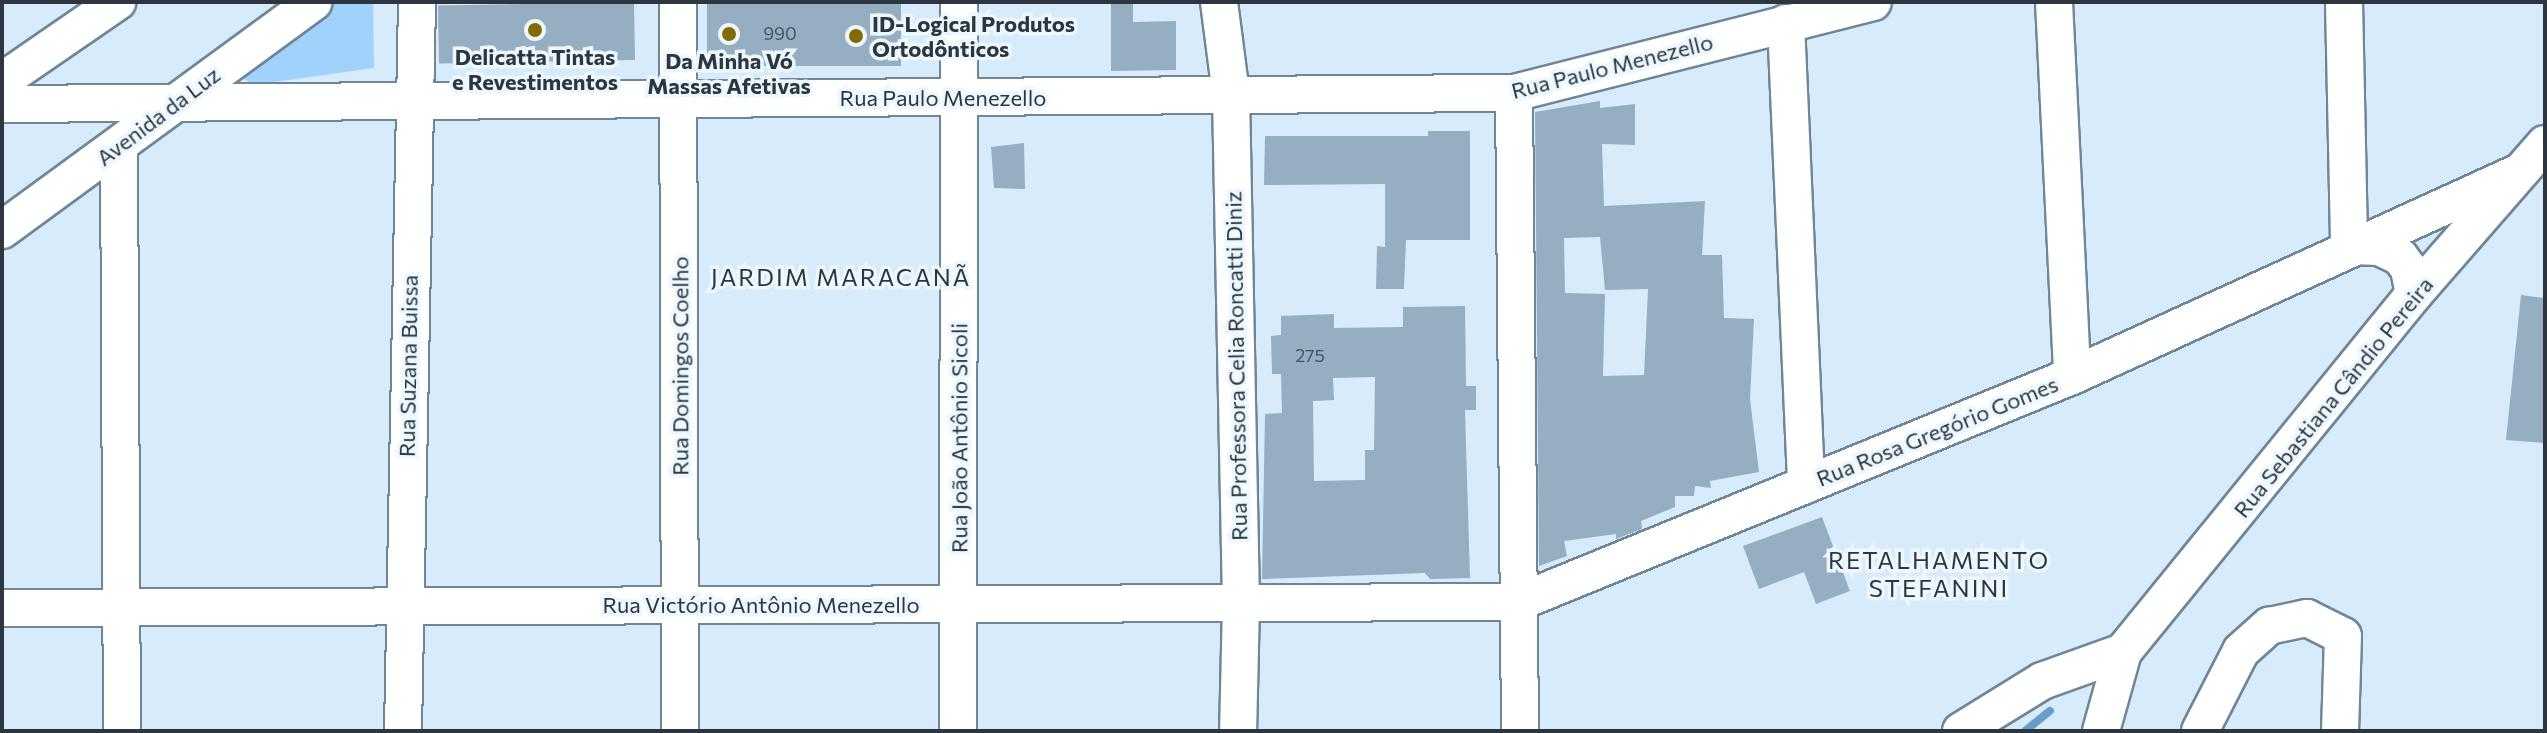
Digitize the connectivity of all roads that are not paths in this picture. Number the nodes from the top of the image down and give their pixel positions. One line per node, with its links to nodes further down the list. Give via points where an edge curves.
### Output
1 (117, 2): 11 (street)
2 (314, 2): 17 (street, Avenida da Luz)
3 (417, 2): 16 (street, Rua Suzana Buissa)
4 (678, 2): 15 (street, Rua Domingos Coelho)
5 (959, 2): 14 (street, Rua João Antônio Sicoli)
6 (1219, 2): 13 (street, Rua Professora Celia Roncatti Diniz)
7 (1873, 2): 10 (street, Rua Paulo Menezello)
8 (2054, 2): 25 (street)
9 (2344, 2): 23 (street)
10 (1786, 23): 12 (street, Rua Paulo Menezello); 26 (street)
11 (2, 81)
12 (1514, 93): 13 (street, Rua Paulo Menezello); 27 (street)
13 (1231, 95): 14 (street, Rua Paulo Menezello); 28 (street, Rua Professora Celia Roncatti Diniz)
14 (960, 98): 15 (street, Rua Paulo Menezello); 29 (street, Rua João Antônio Sicoli)
15 (680, 100): 16 (street, Rua Paulo Menezello); 30 (street, Rua Domingos Coelho)
16 (413, 101): 17 (street, Rua Paulo Menezello); 31 (street, Rua Suzana Buissa)
17 (173, 103): 18 (street, Rua Paulo Menezello); 20 (street, Avenida da Luz)
18 (2, 104)
19 (2545, 144): 21 (street, Rua Sebastiana Cândio Pereira)
20 (119, 147): 22 (street, Avenida da Luz); 32 (street)
21 (2519, 172): 23 (street, Rua Rosa Gregório Gomes); 24 (street, Rua Sebastiana Cândio Pereira)
22 (2, 230)
23 (2349, 246): 24 (street, via 2379,247 2400,257 2409,269); 25 (street, Rua Rosa Gregório Gomes)
24 (2414, 294): 34 (street, Rua Sebastiana Cândio Pereira)
25 (2072, 376): 26 (street, Rua Rosa Gregório Gomes)
26 (1806, 485): 27 (street, Rua Rosa Gregório Gomes)
27 (1519, 602): 28 (street, Rua Victório Antônio Menezello); 40 (street)
28 (1241, 603): 29 (street, Rua Victório Antônio Menezello); 39 (street, Rua Professora Celia Roncatti Diniz)
29 (958, 604): 30 (street, Rua Victório Antônio Menezello); 38 (street, Rua João Antônio Sicoli)
30 (680, 605): 31 (street, Rua Victório Antônio Menezello); 37 (street, Rua Domingos Coelho)
31 (403, 606): 32 (street, Rua Victório Antônio Menezello); 36 (street, Rua Suzana Buissa)
32 (120, 607): 33 (street, Rua Victório Antônio Menezello); 35 (street)
33 (2, 608)
34 (2123, 652): 41 (street, via 2042,681); 42 (street)
35 (122, 731)
36 (403, 731)
37 (680, 731)
38 (958, 731)
39 (1238, 731)
40 (1520, 731)
41 (1961, 731)
42 (2101, 731)
43 (2200, 731): 44 (street, via 2241,651 2269,626 2307,618 2343,636)
44 (2340, 731)

